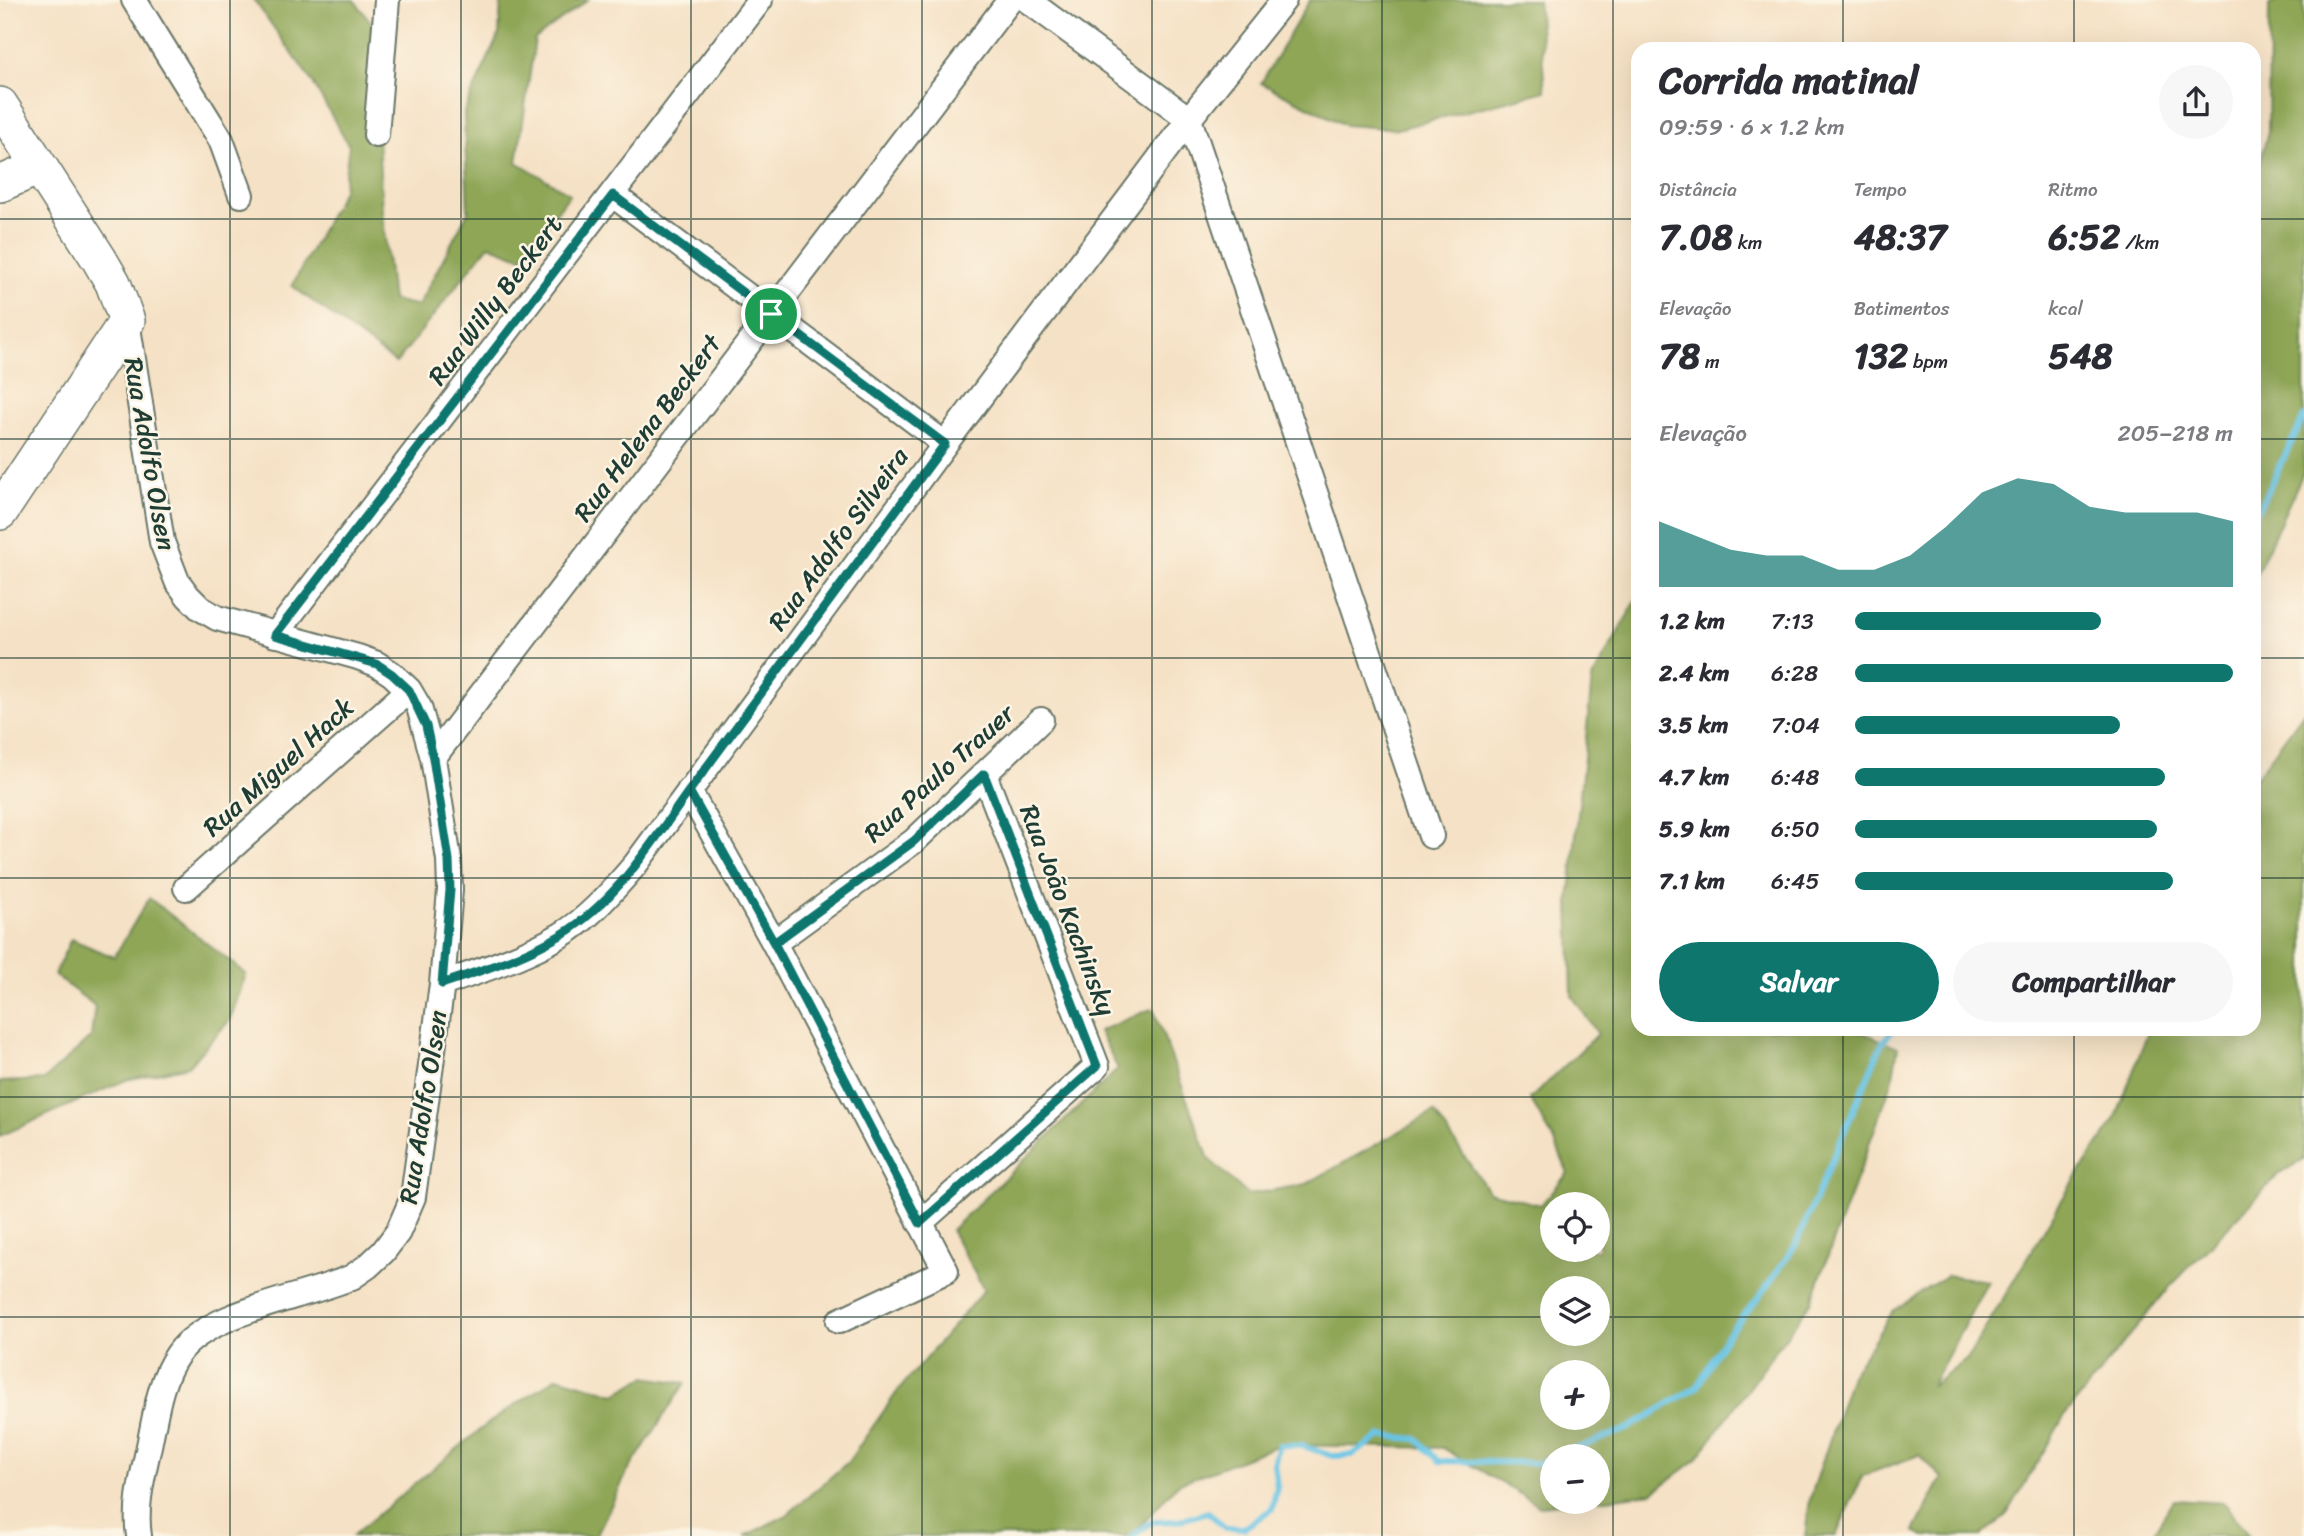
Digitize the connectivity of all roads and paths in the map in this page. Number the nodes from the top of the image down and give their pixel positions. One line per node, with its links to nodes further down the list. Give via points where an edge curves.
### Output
1 (134, 0): 12 (street, via 216,131)
2 (387, 0): 9 (street)
3 (760, 0): 13 (street, Rua Willy Beckert)
4 (1010, 0): 14 (street, Rua Helena Beckert)
5 (1027, 0): 8 (street)
6 (1284, 0): 8 (street, Rua Adolfo Silveira)
7 (0, 105): 10 (main road, Rua Adolfo Olsen)
8 (1189, 118): 16 (street, Rua Adolfo Silveira); 24 (street)
9 (376, 135)
10 (39, 167): 11 (main road); 15 (main road, Rua Adolfo Olsen, via 113,283)
11 (0, 184)
12 (241, 195)
13 (613, 195): 14 (street); 18 (street, Rua Willy Beckert)
14 (771, 314): 16 (street); 21 (street, Rua Helena Beckert)
15 (127, 321): 17 (main road); 18 (street, Rua Adolfo Olsen, via 160,531 177,581 209,613)
16 (945, 444): 23 (street, Rua Adolfo Silveira)
17 (0, 512)
18 (275, 635): 19 (street, Rua Adolfo Olsen, via 377,664)
19 (409, 690): 21 (street, Rua Adolfo Olsen, via 426,726); 25 (street, Rua Miguel Hack)
20 (1041, 720): 22 (street, Rua Paulo Trauer)
21 (433, 758): 27 (street, Rua Adolfo Olsen, via 449,860)
22 (984, 774): 26 (street, Rua Paulo Trauer, via 914,841); 28 (street, Rua João Kachinsky, via 1097,1066)
23 (689, 791): 26 (street); 27 (street, Rua Adolfo Silveira, via 635,865 585,917 524,953)
24 (1431, 836)
25 (186, 888)
26 (774, 943): 28 (street)
27 (442, 984): 30 (street, Rua Adolfo Olsen, via 418,1169 413,1197 398,1232 369,1266 352,1277 215,1325 179,1353 169,1369 155,1415)
28 (920, 1223): 29 (street, via 946,1271)
29 (839, 1321)
30 (138, 1536)

